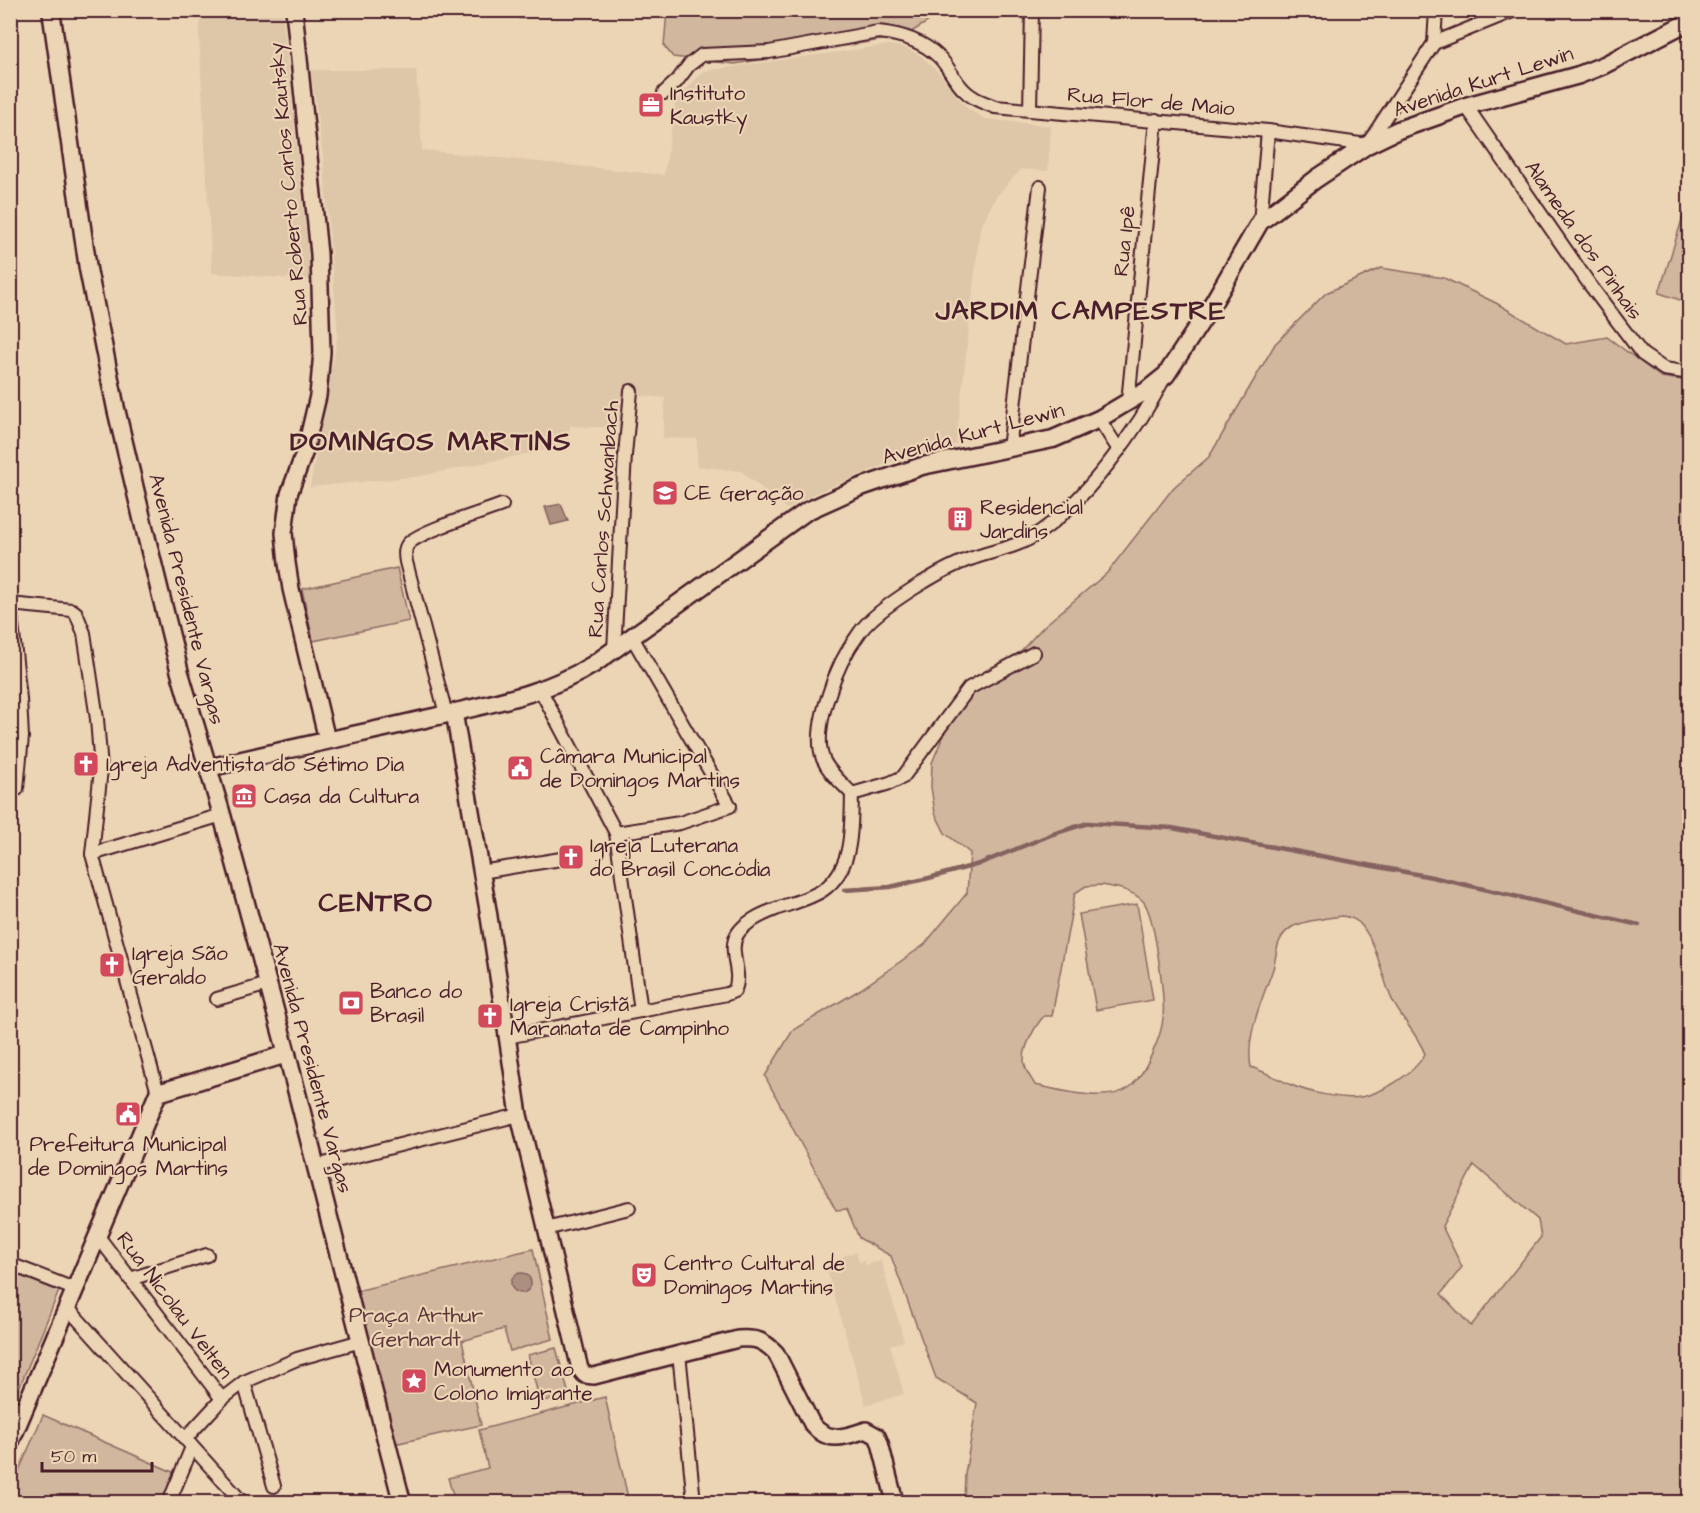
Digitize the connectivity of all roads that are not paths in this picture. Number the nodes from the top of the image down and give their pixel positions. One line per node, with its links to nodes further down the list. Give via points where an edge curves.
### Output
1 (51, 10): 31 (main road, Avenida Presidente Vargas, via 88,269 116,409 180,673)
2 (294, 10): 30 (street, Rua Roberto Carlos Kautsky, via 319,254 322,352 318,396 305,451 289,494 284,533 291,589)
3 (1032, 10): 10 (street)
4 (1436, 10): 7 (street)
5 (1515, 10): 7 (street)
6 (1689, 21): 9 (main road, Avenida Kurt Lewin, via 1596,68)
7 (1434, 43): 13 (street)
8 (664, 93): 10 (street, Rua Flor de Maio, via 702,55 769,52 897,33 938,56 976,100 995,107)
9 (1466, 106): 13 (main road, Avenida Kurt Lewin); 16 (street, Alameda dos Pinhais, via 1642,354 1664,369)
10 (1030, 110): 11 (street, Rua Flor de Maio)
11 (1156, 120): 12 (street, Rua Flor de Maio); 19 (street, Rua Ipê)
12 (1268, 131): 13 (street, Rua Flor de Maio); 15 (street)
13 (1368, 145): 15 (main road, Avenida Kurt Lewin)
14 (1040, 187): 21 (street)
15 (1260, 222): 17 (main road, Avenida Kurt Lewin)
16 (1689, 373)
17 (1166, 375): 19 (main road, Avenida Kurt Lewin); 22 (street)
18 (631, 391): 26 (street, Rua Carlos Schwanbach)
19 (1128, 402): 20 (main road, Avenida Kurt Lewin)
20 (1099, 418): 21 (main road, Avenida Kurt Lewin, via 1053,439); 22 (street)
21 (1009, 449): 25 (main road, Avenida Kurt Lewin, via 922,466 807,511)
22 (1119, 450): 33 (street, via 1063,514 1040,532 1020,544 945,569 861,630 841,662 822,713 823,758)
23 (502, 505): 29 (street, via 425,533 408,543 405,550)
24 (10, 604): 32 (street, via 21,718); 36 (street, via 66,608 76,613 84,633 101,769)
25 (632, 637): 26 (main road, Avenida Kurt Lewin); 35 (street, via 730,806 680,823)
26 (614, 650): 28 (main road, Avenida Kurt Lewin, via 583,671)
27 (1034, 652): 33 (street, via 969,688 903,777)
28 (540, 689): 29 (main road, Avenida Kurt Lewin); 35 (street)
29 (450, 713): 30 (main road, Avenida Kurt Lewin); 38 (street)
30 (327, 740): 31 (main road, Avenida Kurt Lewin)
31 (208, 768): 34 (main road, Avenida Presidente Vargas)
32 (17, 789)
33 (852, 794): 41 (street, via 850,841 841,871 822,891 770,911 742,928 734,941 734,991)
34 (222, 816): 36 (street); 39 (main road, Avenida Presidente Vargas)
35 (616, 832): 41 (street)
36 (92, 854): 44 (street)
37 (567, 858): 38 (street)
38 (482, 872): 42 (street)
39 (268, 984): 40 (street); 43 (main road, Avenida Presidente Vargas)
40 (217, 999)
41 (641, 1011): 42 (street)
42 (507, 1037): 45 (street)
43 (287, 1054): 44 (main road); 46 (main road, Avenida Presidente Vargas)
44 (158, 1093): 49 (main road)
45 (519, 1115): 46 (street); 48 (street)
46 (316, 1166): 55 (main road, Avenida Presidente Vargas)
47 (629, 1208): 48 (street)
48 (546, 1229): 56 (street, via 580,1369 585,1375 594,1376)
49 (97, 1235): 52 (street, Rua Nicolau Velten); 53 (main road)
50 (207, 1254): 52 (street)
51 (10, 1264): 53 (street)
52 (130, 1279): 58 (street, Rua Nicolau Velten)
53 (74, 1289): 54 (main road)
54 (67, 1307): 59 (main road); 61 (street)
55 (361, 1341): 57 (street, via 297,1359); 65 (main road, Avenida Presidente Vargas)
56 (679, 1353): 66 (street); 67 (street, via 738,1339 755,1338 769,1346 818,1432 835,1438 872,1432 880,1443)
57 (244, 1382): 58 (street); 62 (street)
58 (222, 1399): 61 (street)
59 (17, 1408): 60 (main road)
60 (10, 1443)
61 (188, 1443): 63 (street); 64 (street)
62 (274, 1486)
63 (169, 1503)
64 (242, 1503)
65 (402, 1503)
66 (694, 1503)
67 (896, 1503)

